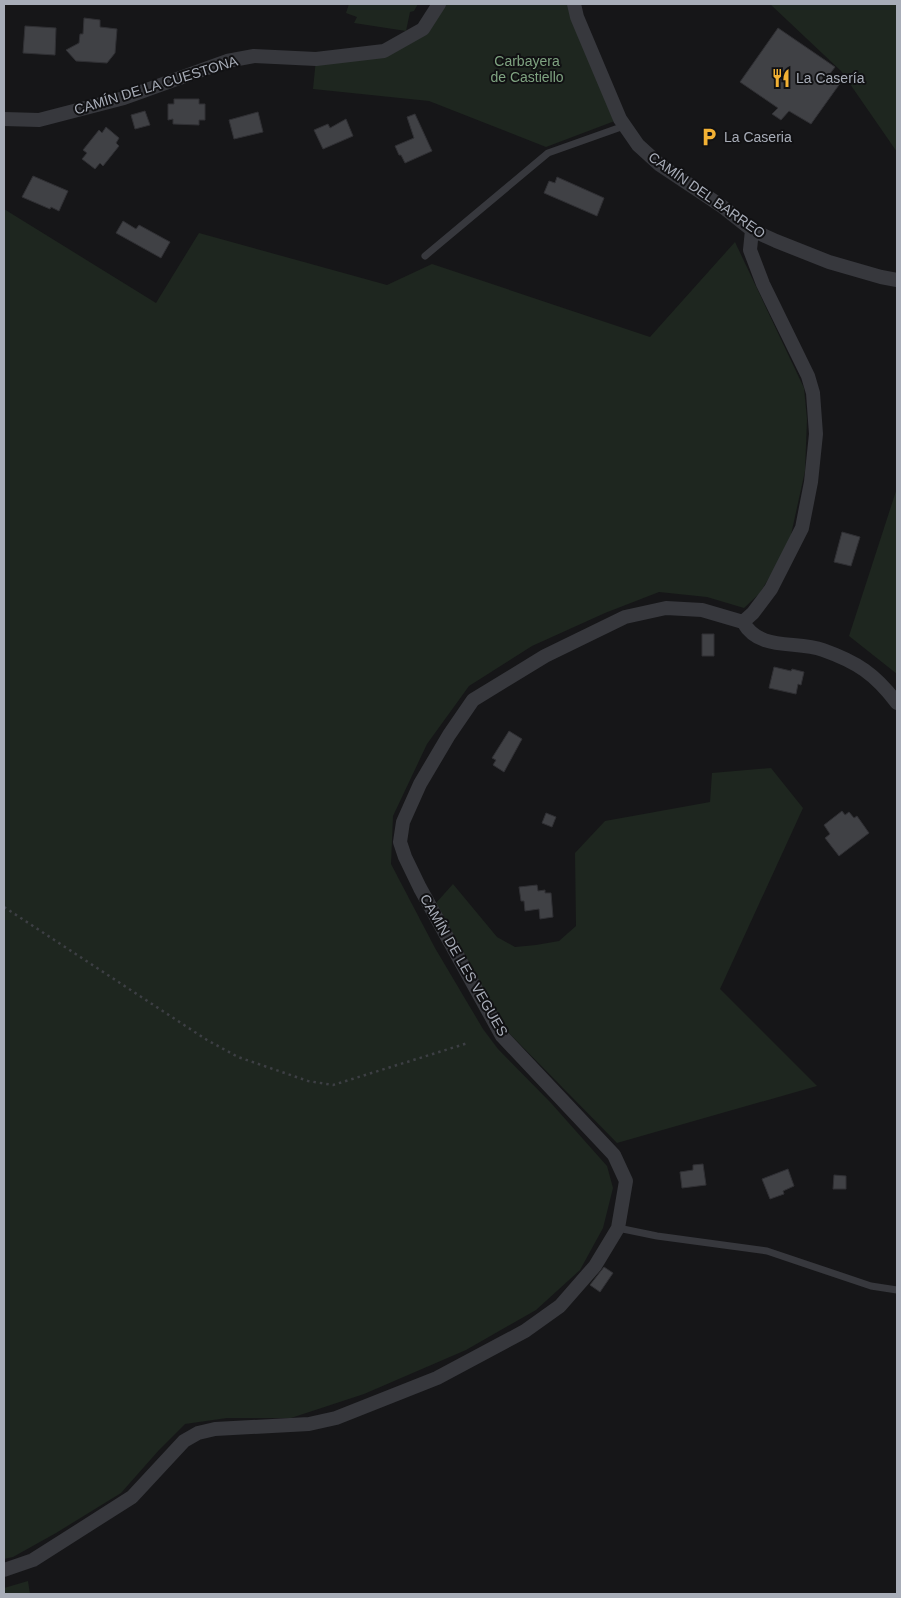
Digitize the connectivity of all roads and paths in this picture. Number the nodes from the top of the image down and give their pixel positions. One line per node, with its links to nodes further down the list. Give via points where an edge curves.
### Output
1 (439, 4): 3 (street, CAMÍN DE LA CUESTONA, via 423,29 384,52 316,59 254,56 227,61 124,98 39,120)
2 (574, 4): 4 (street, CAMÍN DEL BARREO)
3 (4, 119)
4 (624, 126): 5 (street, CAMÍN DEL BARREO, via 638,145 660,165); 6 (lane, via 548,153)
5 (752, 230): 7 (street, CAMÍN DEL BARREO, via 829,262); 8 (street, via 750,250 808,376 813,393 816,434 802,528 771,589)
6 (425, 256)
7 (897, 280)
8 (743, 622): 9 (street, via 748,632 763,641 821,649 856,664 882,684); 12 (street, CAMÍN DE LES VEGUES, via 702,610 666,608 625,616 545,656 473,700 448,735 403,822 400,842 405,857 502,1036 614,1154 626,1181)
9 (897, 703)
10 (4, 907): 11 (path, via 238,1058 308,1082 334,1085)
11 (468, 1043)
12 (618, 1228): 13 (lane, via 767,1250 870,1286); 14 (street, CAMÍN DE LES VEGUES, via 595,1266 560,1306 525,1331 437,1378 336,1418 309,1424 215,1429 198,1433 184,1442 132,1497 33,1560)
13 (897, 1290)
14 (4, 1570)

